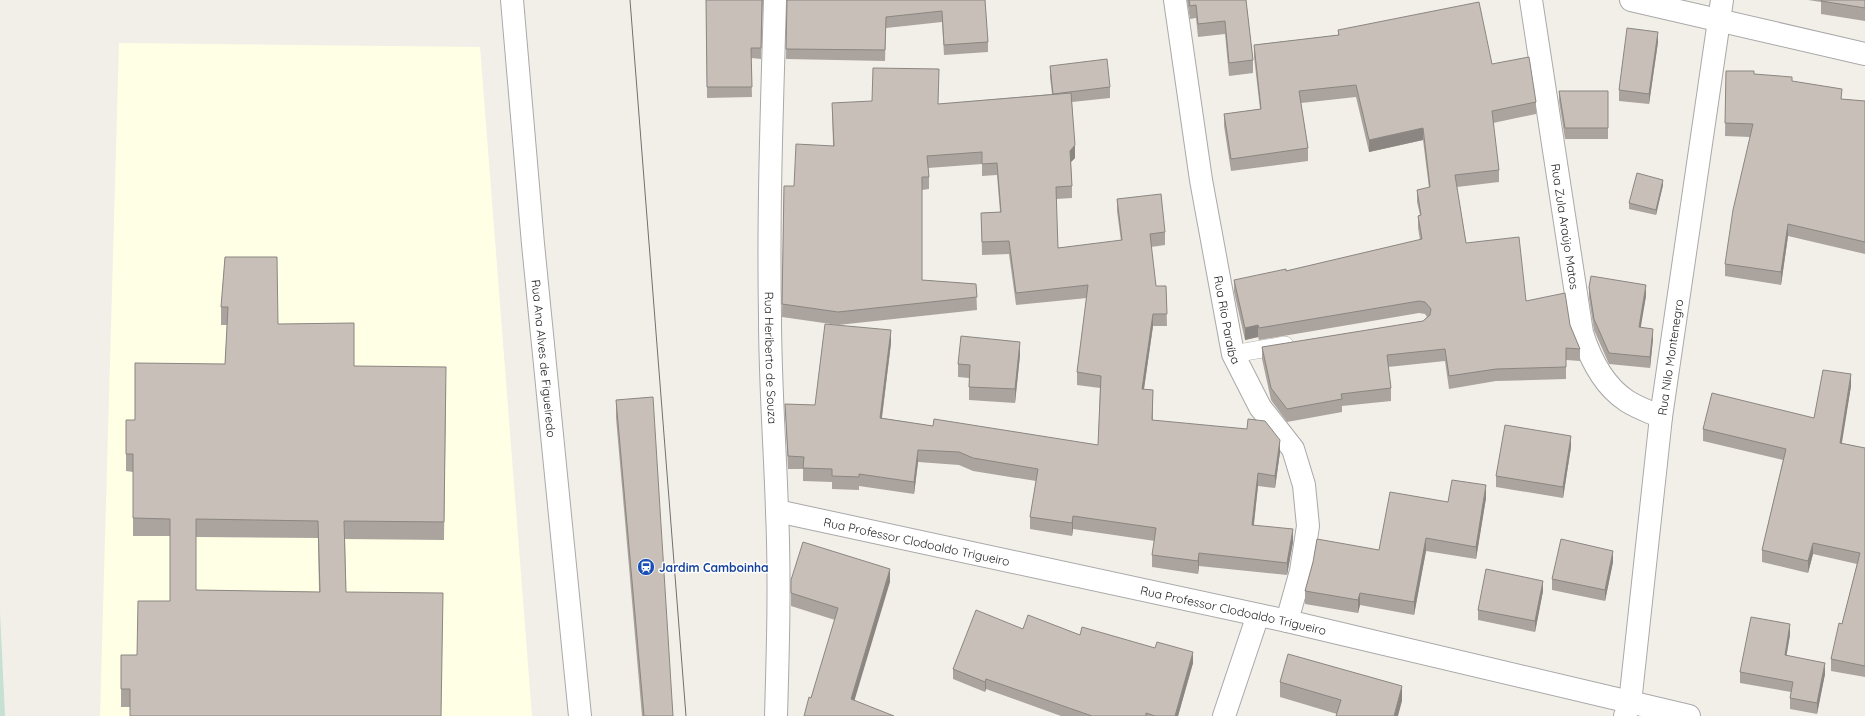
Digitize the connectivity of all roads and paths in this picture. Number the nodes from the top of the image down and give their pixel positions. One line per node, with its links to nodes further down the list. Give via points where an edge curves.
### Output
1 (512, 0): 15 (street, Rua Ana Alves de Figueiredo, via 533,244)
2 (775, 0): 11 (street, Rua Heriberto de Souza, via 770,316)
3 (1175, 0): 9 (street, Rua Rio Paraíba, via 1201,180)
4 (1531, 0): 10 (street, Rua Zula Araújo Matos, via 1582,333 1588,352 1611,387 1627,401)
5 (1631, 0): 6 (street)
6 (1721, 10): 7 (street); 10 (street, Rua Nilo Montenegro)
7 (1865, 54)
8 (1304, 342): 9 (lane)
9 (1233, 354): 13 (street, Rua Rio Paraíba, via 1260,407 1293,448 1304,485 1308,526 1301,571)
10 (1661, 417): 14 (street, Rua Nilo Montenegro)
11 (777, 511): 12 (street, Rua Professor Clodoaldo Trigueiro); 16 (street, Rua Heriberto de Souza, via 779,626)
12 (1258, 615): 13 (street, Rua Professor Clodoaldo Trigueiro); 17 (street)
13 (1287, 621): 14 (street, Rua Professor Clodoaldo Trigueiro)
14 (1628, 709): 18 (street, Rua Professor Clodoaldo Trigueiro)
15 (580, 716)
16 (776, 716)
17 (1224, 716)
18 (1689, 716)

